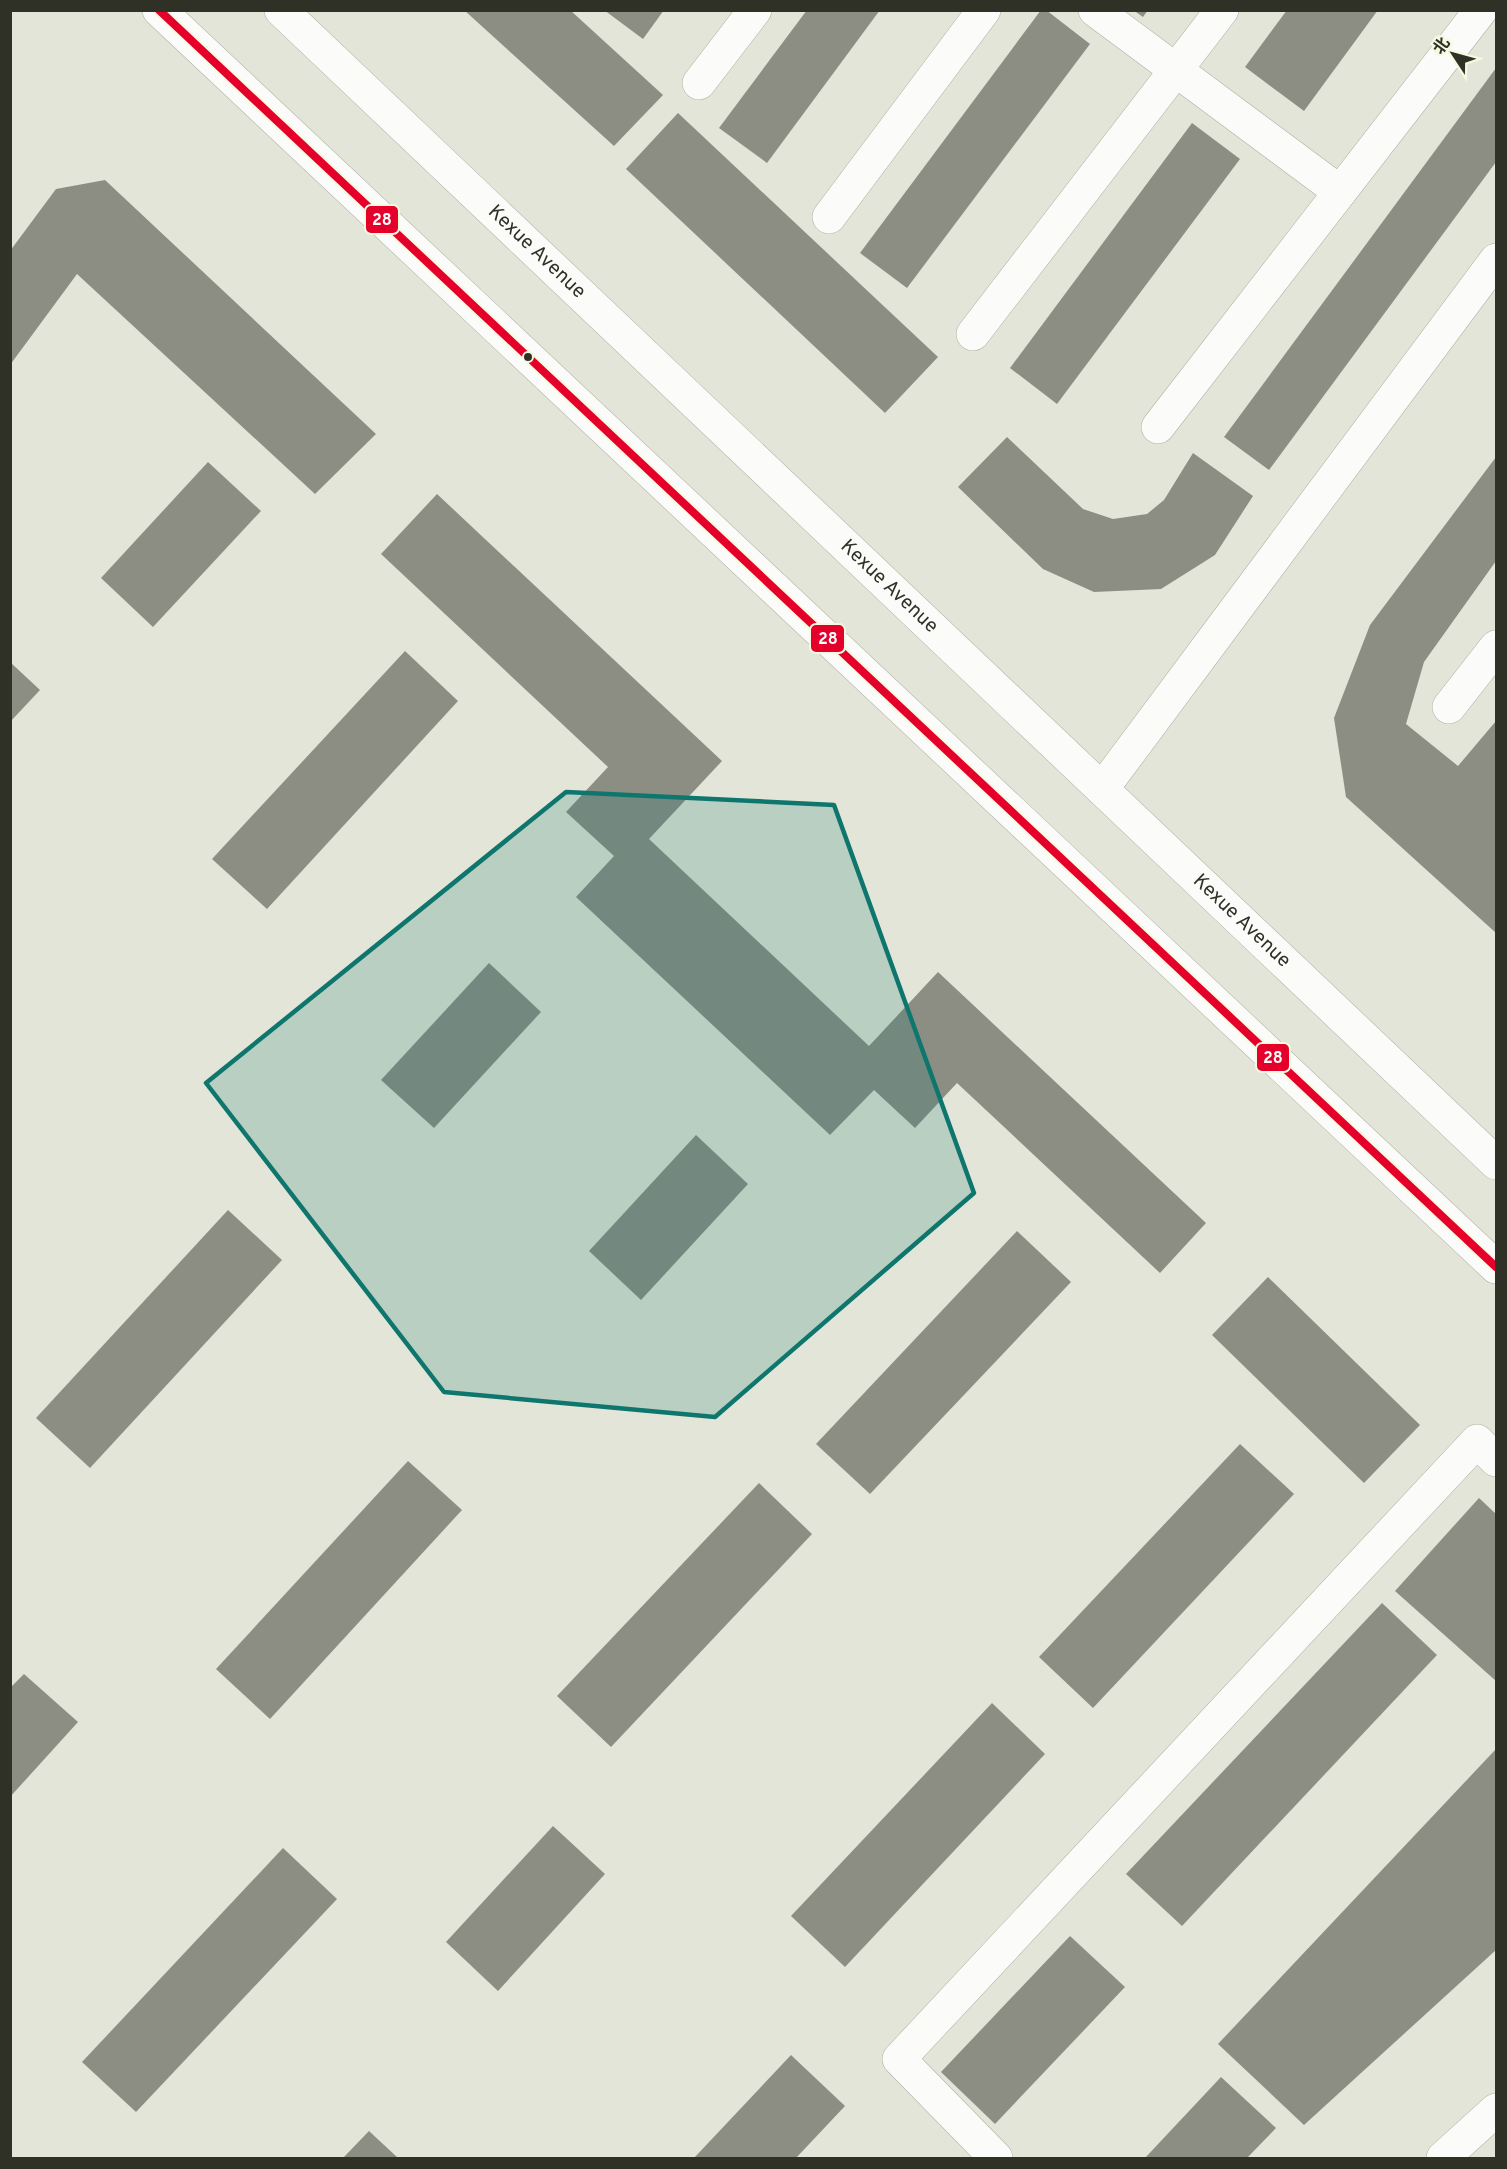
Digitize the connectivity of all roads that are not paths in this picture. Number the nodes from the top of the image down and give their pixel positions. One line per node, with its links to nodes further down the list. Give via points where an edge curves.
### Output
1 (159, 10): 19 (main road)
2 (281, 10): 17 (main road, Kexue Avenue)
3 (755, 10): 9 (main road)
4 (984, 10): 11 (main road)
5 (1095, 10): 8 (main road)
6 (1222, 10): 8 (main road)
7 (1481, 10): 10 (main road)
8 (1176, 70): 10 (main road); 13 (main road)
9 (699, 83)
10 (1340, 192): 14 (main road)
11 (828, 217)
12 (1497, 260): 17 (main road)
13 (973, 334)
14 (1158, 427)
15 (1497, 647): 16 (main road)
16 (1449, 707)
17 (1102, 789): 18 (main road, Kexue Avenue)
18 (1493, 1152)
19 (1497, 1267)
20 (1497, 1460): 22 (main road, via 1477,1441 899,2059)
21 (1497, 2110): 23 (main road)
22 (996, 2158)
23 (1443, 2158)

